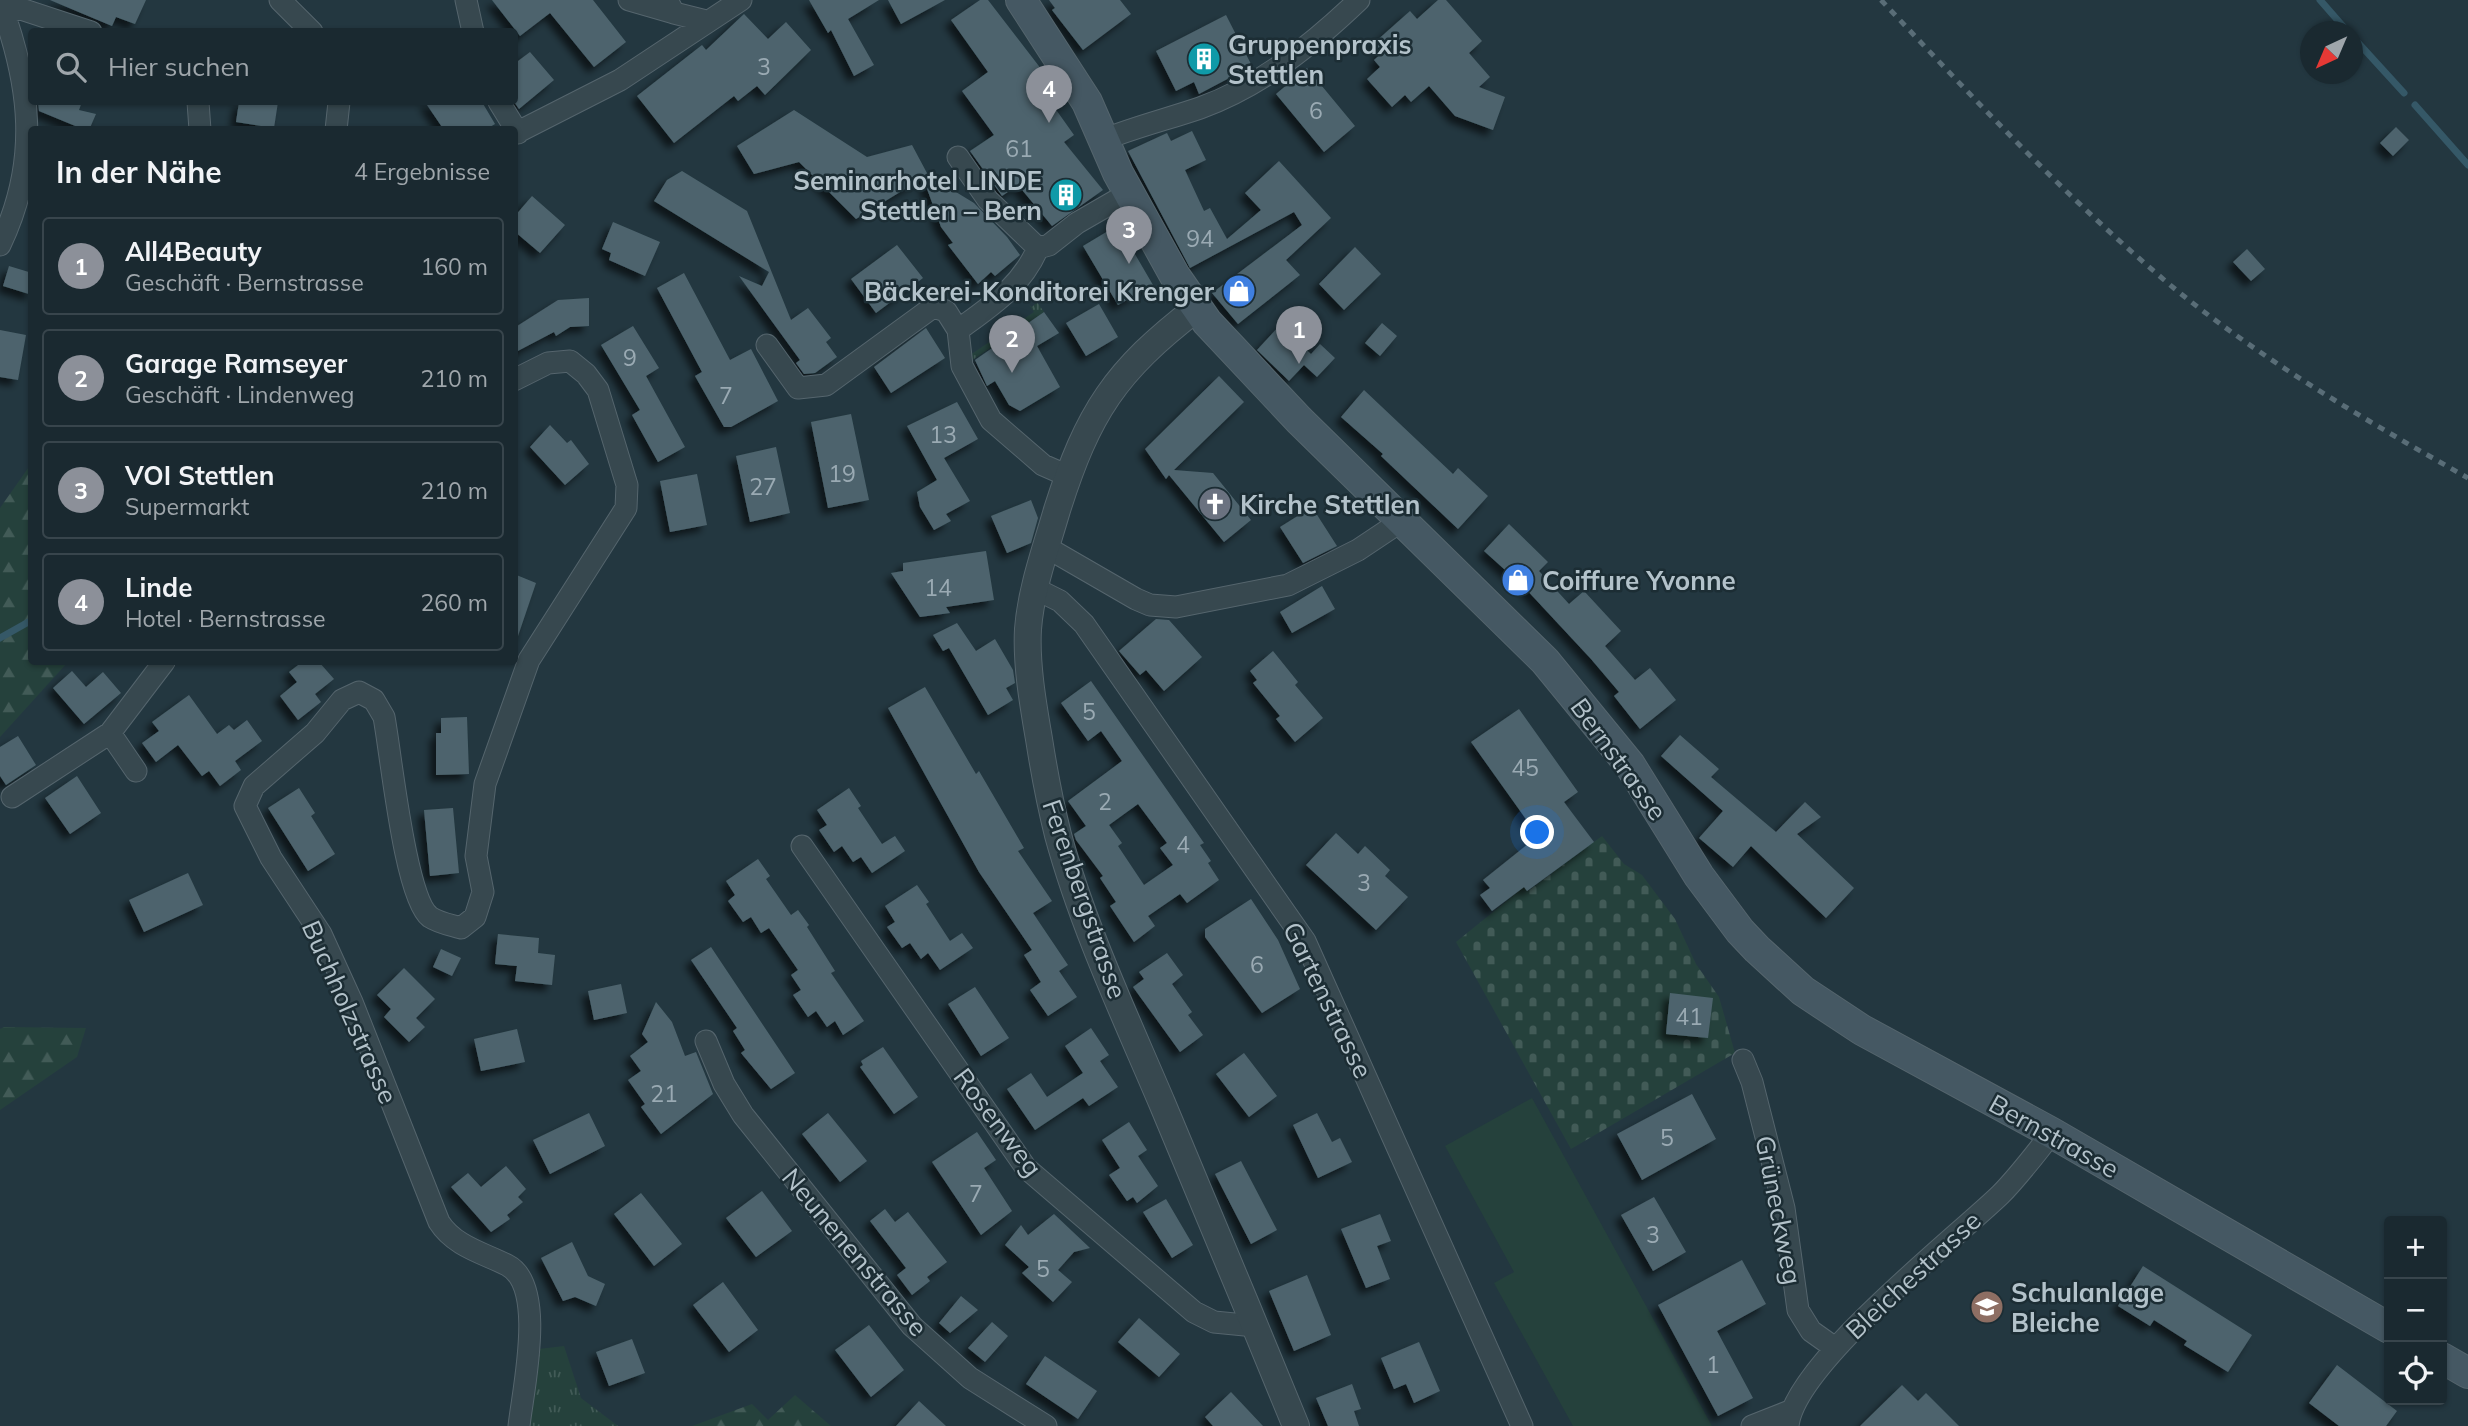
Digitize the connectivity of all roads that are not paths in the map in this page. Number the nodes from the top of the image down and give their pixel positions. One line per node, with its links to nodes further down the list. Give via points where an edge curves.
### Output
1 (280, 0): 11 (street)
2 (466, 0): 12 (street)
3 (629, 0): 7 (street)
4 (741, 0): 9 (street)
5 (1021, 0): 20 (main road, Bernstrasse, via 1087,102)
6 (1359, 0): 20 (street, via 1274,70 1201,107)
7 (671, 6): 9 (street)
8 (2, 7): 10 (street); 23 (street, via 25,86 27,142 19,195)
9 (706, 22): 19 (street, via 620,80)
10 (79, 28)
11 (308, 28)
12 (472, 28)
13 (198, 105): 16 (street)
14 (339, 105): 17 (street)
15 (501, 105): 18 (street)
16 (200, 126)
17 (336, 126)
18 (512, 126)
19 (518, 132)
20 (1103, 140): 22 (main road, Bernstrasse)
21 (958, 158): 24 (street, via 988,200)
22 (1129, 193): 24 (street); 25 (main road, Bernstrasse)
23 (0, 245)
24 (1038, 248): 26 (street, via 1029,268 1003,297)
25 (1196, 308): 29 (street, Ferenbergstrasse, via 1123,373 1100,405); 30 (main road, Bernstrasse, via 1245,365)
26 (958, 330): 27 (street, via 946,311 933,307 826,385 798,388); 29 (street, via 962,366 991,420 1043,465)
27 (768, 345)
28 (518, 378): 47 (street, Buchholzstrasse, via 548,363 570,361 586,374 597,390 627,485 626,508 528,660 485,784 476,856 482,892 475,917 461,928 444,923 429,916 418,900 384,717 374,700 359,692 342,700 315,733 254,786 245,806 271,858 321,934 439,1222 456,1240 510,1266 524,1286 530,1309)
29 (1068, 476): 31 (street, Ferenbergstrasse)
30 (1404, 520): 31 (street, via 1358,550 1288,585 1176,607 1136,599); 40 (main road, Bernstrasse, via 1545,662 1604,731 1723,910 1765,957 1832,1013)
31 (1046, 547): 32 (street, Ferenbergstrasse)
32 (1036, 589): 42 (street, Ferenbergstrasse, via 1028,629 1031,675 1058,835 1113,988); 50 (street, Gartenstrasse, via 1060,601 1084,624 1305,941)
33 (162, 665): 34 (street)
34 (110, 733): 35 (street); 36 (street)
35 (136, 771)
36 (12, 797)
37 (802, 846): 42 (street, Rosenweg, via 1026,1168 1194,1312 1214,1322)
38 (706, 1041): 48 (street, Neunenenstrasse, via 743,1115 912,1326 970,1378)
39 (1743, 1060): 43 (street, Grüneckweg, via 1784,1208 1798,1310 1811,1331)
40 (2052, 1133): 41 (main road, Bernstrasse); 43 (street, Bleichestrasse, via 2002,1193)
41 (2384, 1325)
42 (1255, 1326): 49 (street, Ferenbergstrasse)
43 (1835, 1348): 46 (street, Bleichestrasse)
44 (2447, 1361): 45 (main road)
45 (2468, 1373)
46 (1789, 1419): 51 (street)
47 (519, 1426)
48 (1045, 1426)
49 (1296, 1426)
50 (1522, 1426)
51 (1752, 1426)

